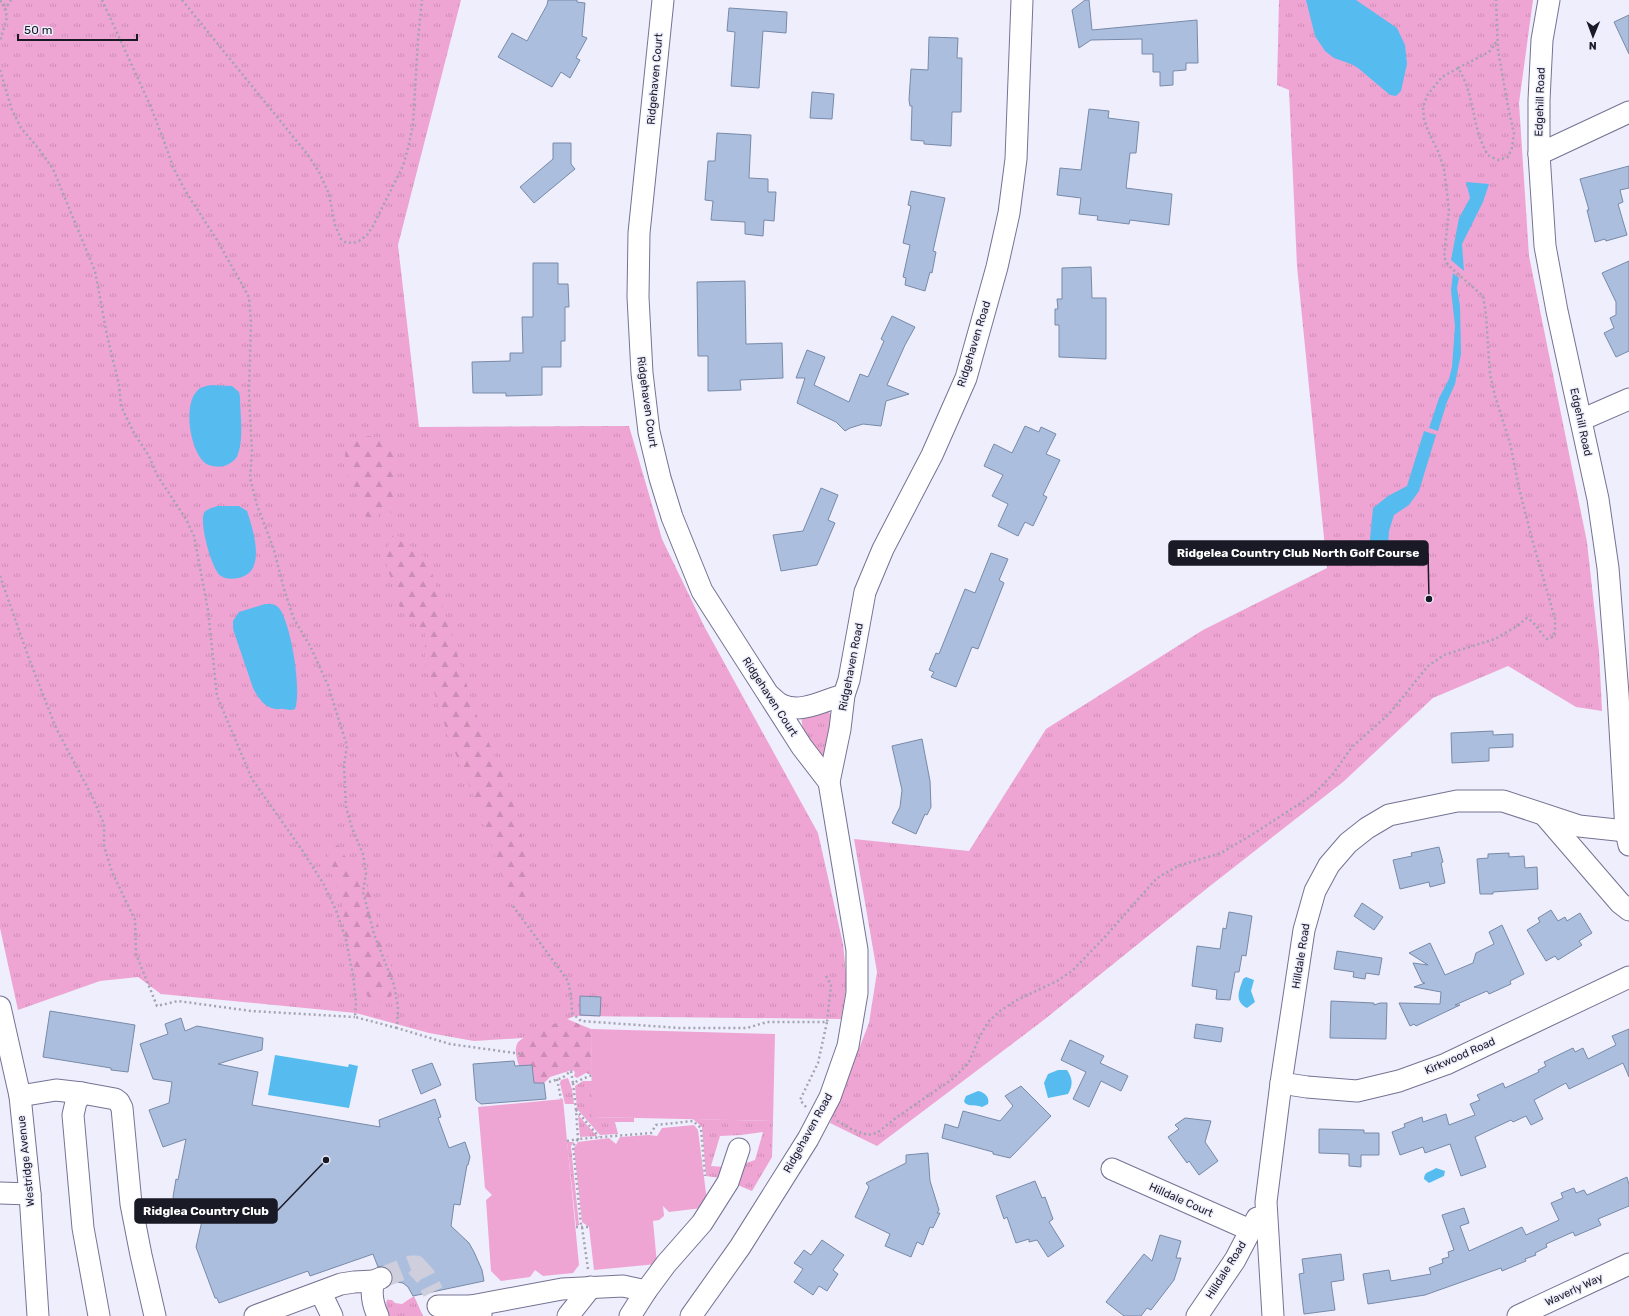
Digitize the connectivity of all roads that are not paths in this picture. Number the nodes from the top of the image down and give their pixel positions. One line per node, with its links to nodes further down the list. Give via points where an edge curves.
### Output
1 (663, 0): 9 (street, Ridgehaven Court, via 639,233 638,297 642,373 649,432 672,516 702,591)
2 (1022, 0): 10 (street, Ridgehaven Road, via 1016,159 1009,213 997,267 966,378 932,456 883,548 865,592)
3 (1548, 0): 5 (street, Edgehill Road, via 1542,40)
4 (1629, 112): 5 (street)
5 (1539, 154): 7 (street, Edgehill Road, via 1545,246)
6 (1629, 399): 7 (street)
7 (1581, 420): 8 (street, Edgehill Road, via 1601,514)
8 (1623, 692): 13 (street, Edgehill Road)
9 (768, 695): 10 (street, via 781,704 798,708); 11 (street, Ridgehaven Court, via 802,747)
10 (844, 695): 11 (street, Ridgehaven Road)
11 (829, 782): 40 (street, Ridgehaven Road, via 857,950 857,993 848,1046 830,1097 808,1139 744,1241)
12 (1545, 816): 13 (street, Hilldale Road); 14 (street, via 1620,903); 17 (street, Hilldale Road, via 1503,801 1458,801 1389,815 1348,843 1329,865 1315,891 1304,930)
13 (1627, 838)
14 (1629, 910)
15 (1629, 977): 17 (street, Kirkwood Road, via 1446,1064 1399,1081 1357,1091)
16 (0, 1007): 19 (street, Westridge Avenue)
17 (1281, 1083): 24 (street, Hilldale Road)
18 (82, 1093): 19 (street, via 56,1090); 33 (street, via 76,1102 73,1115 83,1228); 34 (street, via 115,1099 120,1102 122,1108 131,1204)
19 (20, 1096): 23 (street, Westridge Avenue)
20 (739, 1149): 28 (street, via 728,1182 702,1223)
21 (1112, 1169): 25 (street, Hilldale Court)
22 (0, 1193): 23 (street)
23 (30, 1194): 32 (street, Westridge Avenue)
24 (1266, 1202): 25 (street, Hilldale Road); 42 (street, Hilldale Road)
25 (1250, 1230): 41 (street, Hilldale Road, via 1235,1260)
26 (1629, 1264): 43 (street, Waverly Way)
27 (591, 1287): 28 (street, via 623,1286); 31 (street, via 562,1289); 38 (street)
28 (646, 1291): 39 (street)
29 (321, 1293): 35 (street); 36 (street); 37 (street, via 341,1284 378,1279 371,1288)
30 (438, 1305): 31 (street)
31 (477, 1311)
32 (38, 1316)
33 (99, 1316)
34 (155, 1316)
35 (255, 1316)
36 (332, 1316)
37 (378, 1316)
38 (568, 1316)
39 (630, 1316)
40 (691, 1316)
41 (1197, 1316)
42 (1273, 1316)
43 (1518, 1316)

